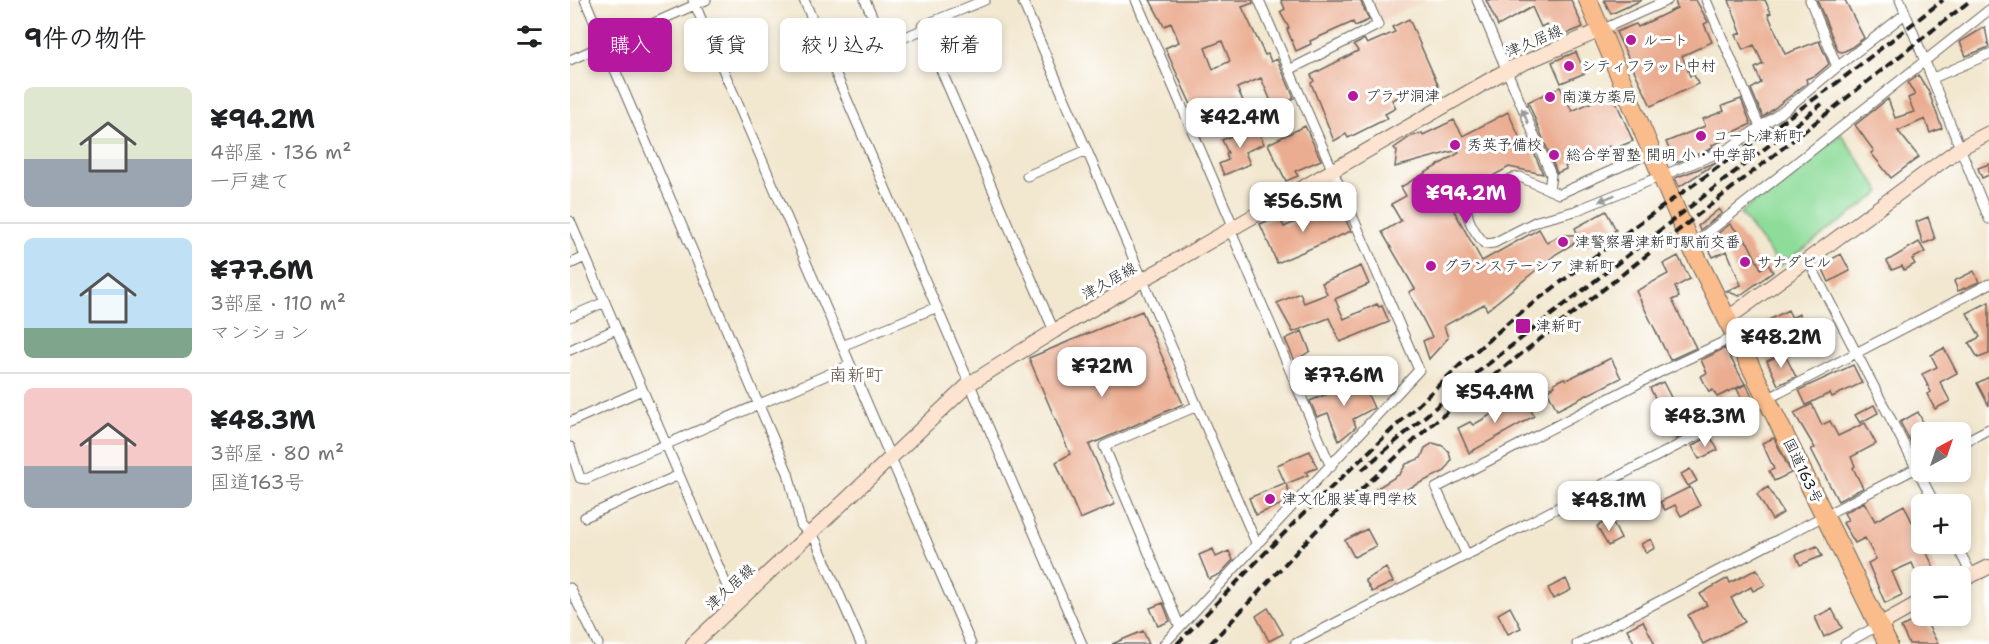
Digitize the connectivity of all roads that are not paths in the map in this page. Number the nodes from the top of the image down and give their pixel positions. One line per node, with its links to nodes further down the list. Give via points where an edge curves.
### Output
1 (585, 0): 19 (street)
2 (706, 0): 16 (street)
3 (804, 0): 21 (street)
4 (866, 0): 22 (street)
5 (985, 0): 23 (street)
6 (1022, 0): 39 (street)
7 (1136, 0): 48 (street)
8 (1259, 0): 30 (street)
9 (1366, 0): 30 (street, via 1378,25)
10 (1477, 0): 31 (street)
11 (1588, 0): 24 (highway, 国道163号)
12 (1668, 0): 24 (street)
13 (1706, 0): 36 (street)
14 (1810, 0): 29 (street)
15 (1900, 0): 18 (street)
16 (694, 2): 20 (street); 63 (street)
17 (1989, 10): 28 (street)
18 (1905, 14): 28 (street); 29 (street)
19 (593, 18)
20 (661, 18)
21 (812, 18)
22 (874, 18)
23 (941, 18)
24 (1601, 30): 31 (main road, 津久居線); 40 (highway, 国道163号)
25 (588, 52): 27 (street)
26 (1989, 54): 35 (street)
27 (570, 60)
28 (1925, 60): 35 (street); 50 (street)
29 (1837, 67): 36 (street)
30 (1289, 70): 41 (street)
31 (1506, 70): 41 (main road, 津久居線); 44 (street, one-way to 31, via 1551,175)
32 (616, 72): 70 (street)
33 (835, 72): 57 (street)
34 (943, 72): 61 (street)
35 (1933, 78): 38 (street)
36 (1760, 127): 42 (street, via 1728,149)
37 (1989, 133): 38 (main road)
38 (1960, 148): 45 (street); 52 (main road)
39 (1087, 150): 43 (street); 54 (street)
40 (1652, 153): 42 (highway, 国道163号); 44 (street, via 1559,194)
41 (1332, 172): 48 (main road, 津久居線); 79 (street, via 1419,370)
42 (1661, 175): 44 (street, one-way to 44, via 1575,211 1537,221 1494,243 1485,244 1478,237 1466,213 1467,203 1473,197 1513,178 1520,177); 50 (highway, 国道163号)
43 (1027, 176)
44 (1549, 190)
45 (1986, 203): 46 (street)
46 (1989, 219)
47 (570, 221): 49 (street)
48 (1232, 229): 54 (main road, 津久居線); 79 (street)
49 (573, 235): 51 (street)
50 (1691, 246): 59 (highway, 国道163号)
51 (585, 257): 53 (street); 56 (street)
52 (1808, 260): 59 (main road); 65 (street)
53 (570, 264)
54 (1143, 281): 61 (main road, 津久居線); 71 (street)
55 (1989, 284): 65 (street)
56 (604, 302): 58 (street); 60 (street)
57 (937, 307): 63 (street); 67 (street)
58 (570, 317)
59 (1727, 319): 62 (highway, 国道163号)
60 (616, 329): 64 (street); 68 (street)
61 (1054, 331): 67 (main road, 津久居線)
62 (1736, 336): 69 (highway, 国道163号); 86 (street, via 1436,488)
63 (842, 346): 66 (street)
64 (570, 350)
65 (1856, 354): 69 (street); 77 (street)
66 (850, 364): 70 (street); 78 (street)
67 (969, 384): 78 (main road, 津久居線); 98 (street)
68 (642, 390): 72 (street); 75 (street)
69 (1768, 400): 82 (highway, 国道163号); 86 (street)
70 (758, 404): 75 (street); 84 (street, via 788,473 801,525)
71 (1197, 406): 85 (street); 93 (street, via 1104,446)
72 (570, 422)
73 (1989, 429): 74 (street)
74 (1971, 438)
75 (666, 444): 76 (street, via 586,479 580,478); 81 (street)
76 (570, 447)
77 (1911, 452)
78 (890, 456): 84 (main road, 津久居線); 97 (street)
79 (1331, 467): 85 (street)
80 (1911, 470): 82 (street)
81 (679, 475): 83 (street); 90 (street)
82 (1825, 515): 92 (highway, 国道163号); 101 (street)
83 (585, 517)
84 (810, 535): 90 (main road, 津久居線); 96 (street)
85 (1257, 545): 93 (street)
86 (1467, 556): 100 (street)
87 (1989, 567): 88 (main road)
88 (1971, 576)
89 (570, 588): 94 (street)
90 (735, 605): 95 (main road, 津久居線)
91 (1911, 608): 92 (main road)
92 (1879, 625): 102 (street); 103 (highway, 国道163号)
93 (1180, 627): 99 (street)
94 (598, 644)
95 (693, 644)
96 (861, 644)
97 (971, 644)
98 (1082, 644)
99 (1164, 644)
100 (1295, 644)
101 (1577, 644)
102 (1845, 644)
103 (1888, 644)

